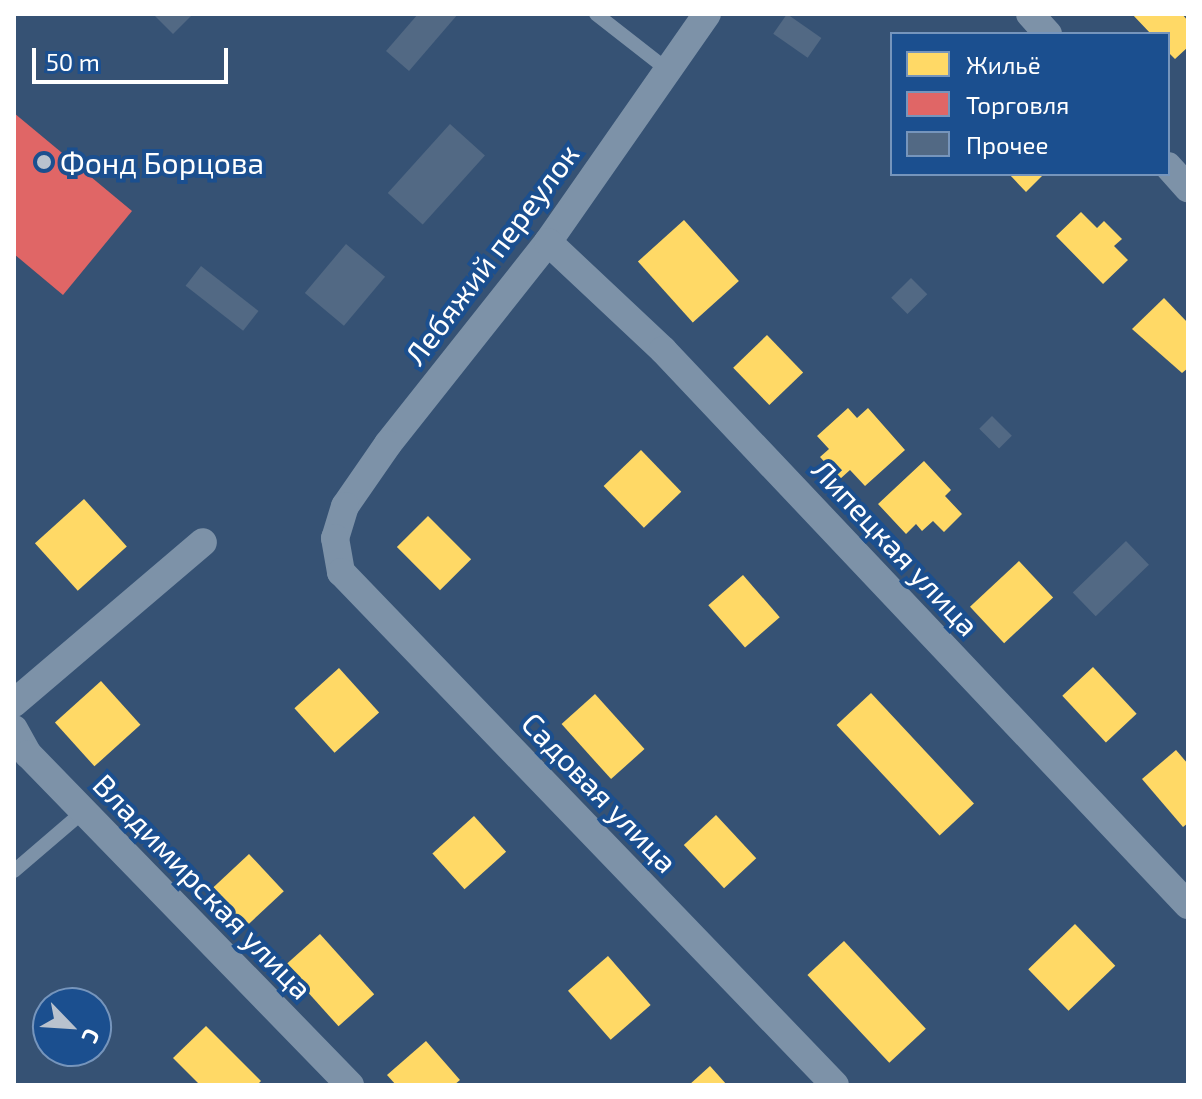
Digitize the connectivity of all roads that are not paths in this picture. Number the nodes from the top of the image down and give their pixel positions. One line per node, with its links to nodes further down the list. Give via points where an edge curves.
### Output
1 (596, 14): 5 (lane)
2 (707, 14): 5 (street, Лебяжий переулок)
3 (1030, 14): 4 (street)
4 (1046, 32)
5 (669, 71): 8 (street, Лебяжий переулок)
6 (1170, 168): 7 (street)
7 (1188, 188)
8 (548, 242): 9 (street, Лебяжий переулок, via 388,444 345,506); 15 (street, Липецкая улица, via 674,361)
9 (335, 538): 17 (street, Садовая улица, via 341,572)
10 (203, 542): 11 (street)
11 (14, 703)
12 (14, 729): 13 (street, Владимирская улица, via 28,754)
13 (84, 811): 14 (lane); 16 (street, Владимирская улица)
14 (14, 871)
15 (1188, 905)
16 (350, 1085)
17 (835, 1085)

